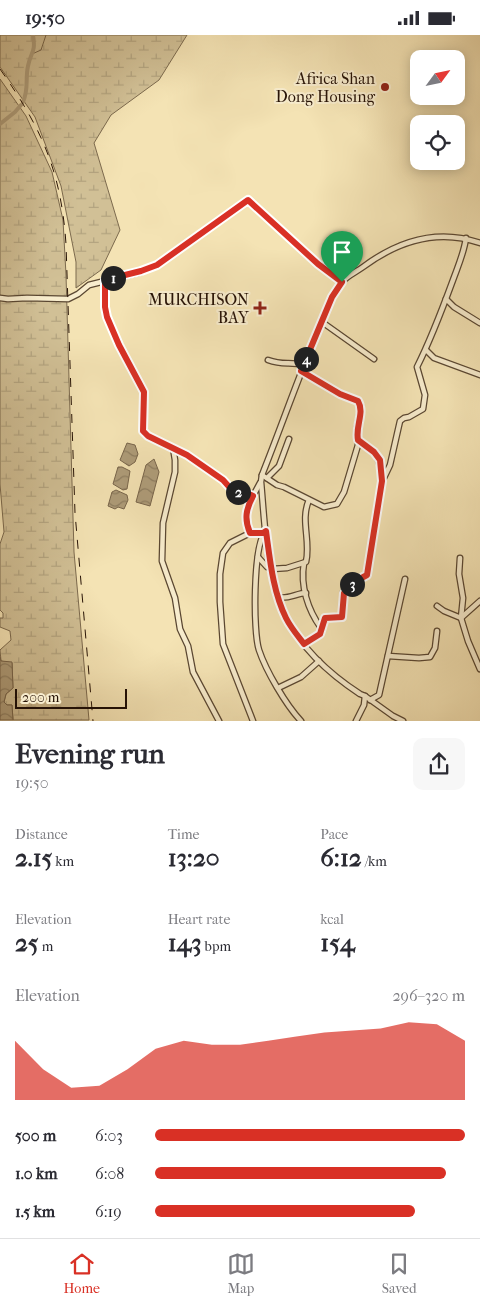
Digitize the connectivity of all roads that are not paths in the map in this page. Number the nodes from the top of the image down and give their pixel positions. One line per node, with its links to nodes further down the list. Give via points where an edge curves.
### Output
1 (466, 238): 2 (street); 4 (street, via 416,239 372,260); 6 (street)
2 (480, 243)
3 (105, 280): 4 (street, via 157,265 248,200 300,249); 5 (street, via 89,285 68,299); 17 (street, via 107,317 144,392 143,431)
4 (342, 282): 7 (street)
5 (0, 297)
6 (446, 299): 8 (street); 9 (street)
7 (322, 322): 10 (street); 12 (street)
8 (480, 323)
9 (426, 350): 14 (street, via 434,358); 20 (street, via 417,369 425,395 422,409 400,421 390,465)
10 (374, 359)
11 (268, 360): 12 (street, via 283,365)
12 (304, 365): 13 (street)
13 (301, 371): 16 (street, via 358,401 361,407); 18 (street)
14 (480, 375)
15 (290, 439): 19 (street, via 279,466)
16 (358, 440): 20 (street, via 380,460); 23 (street, via 339,502 324,507)
17 (173, 448): 22 (street, via 216,475 232,490); 49 (street, via 175,472 163,523 162,561 193,672)
18 (262, 475): 19 (street); 21 (street)
19 (267, 478): 23 (street)
20 (382, 481): 38 (street, via 367,575 344,593 342,617 325,618)
21 (261, 482): 22 (street); 24 (street)
22 (253, 496): 25 (street, via 246,513)
23 (309, 500): 28 (street, via 305,511 307,558)
24 (264, 532): 25 (street); 26 (street); 30 (street)
25 (250, 533): 50 (street, via 230,543 223,553 220,602 223,644)
26 (258, 557): 30 (street); 44 (street, via 256,640)
27 (460, 558): 37 (street)
28 (304, 563): 29 (street); 31 (street)
29 (298, 564): 30 (street); 31 (street)
30 (271, 568): 34 (street)
31 (303, 572): 33 (street)
32 (405, 579): 41 (street)
33 (306, 593): 34 (street, via 282,599); 38 (street, via 309,608)
34 (278, 597): 40 (street, via 286,617)
35 (480, 601): 37 (street)
36 (437, 606): 37 (street)
37 (461, 618): 43 (street)
38 (321, 628): 40 (street, via 318,635)
39 (437, 631): 41 (street, via 430,657)
40 (304, 644): 42 (street)
41 (388, 656): 45 (street)
42 (319, 661): 44 (street, via 301,677); 46 (street, via 342,682)
43 (480, 669)
44 (278, 688): 51 (street)
45 (379, 695): 47 (street); 48 (street)
46 (365, 696): 47 (street); 52 (street)
47 (370, 700): 48 (street)
48 (383, 707): 53 (street)
49 (219, 721)
50 (253, 721)
51 (300, 721)
52 (356, 721)
53 (403, 721)

